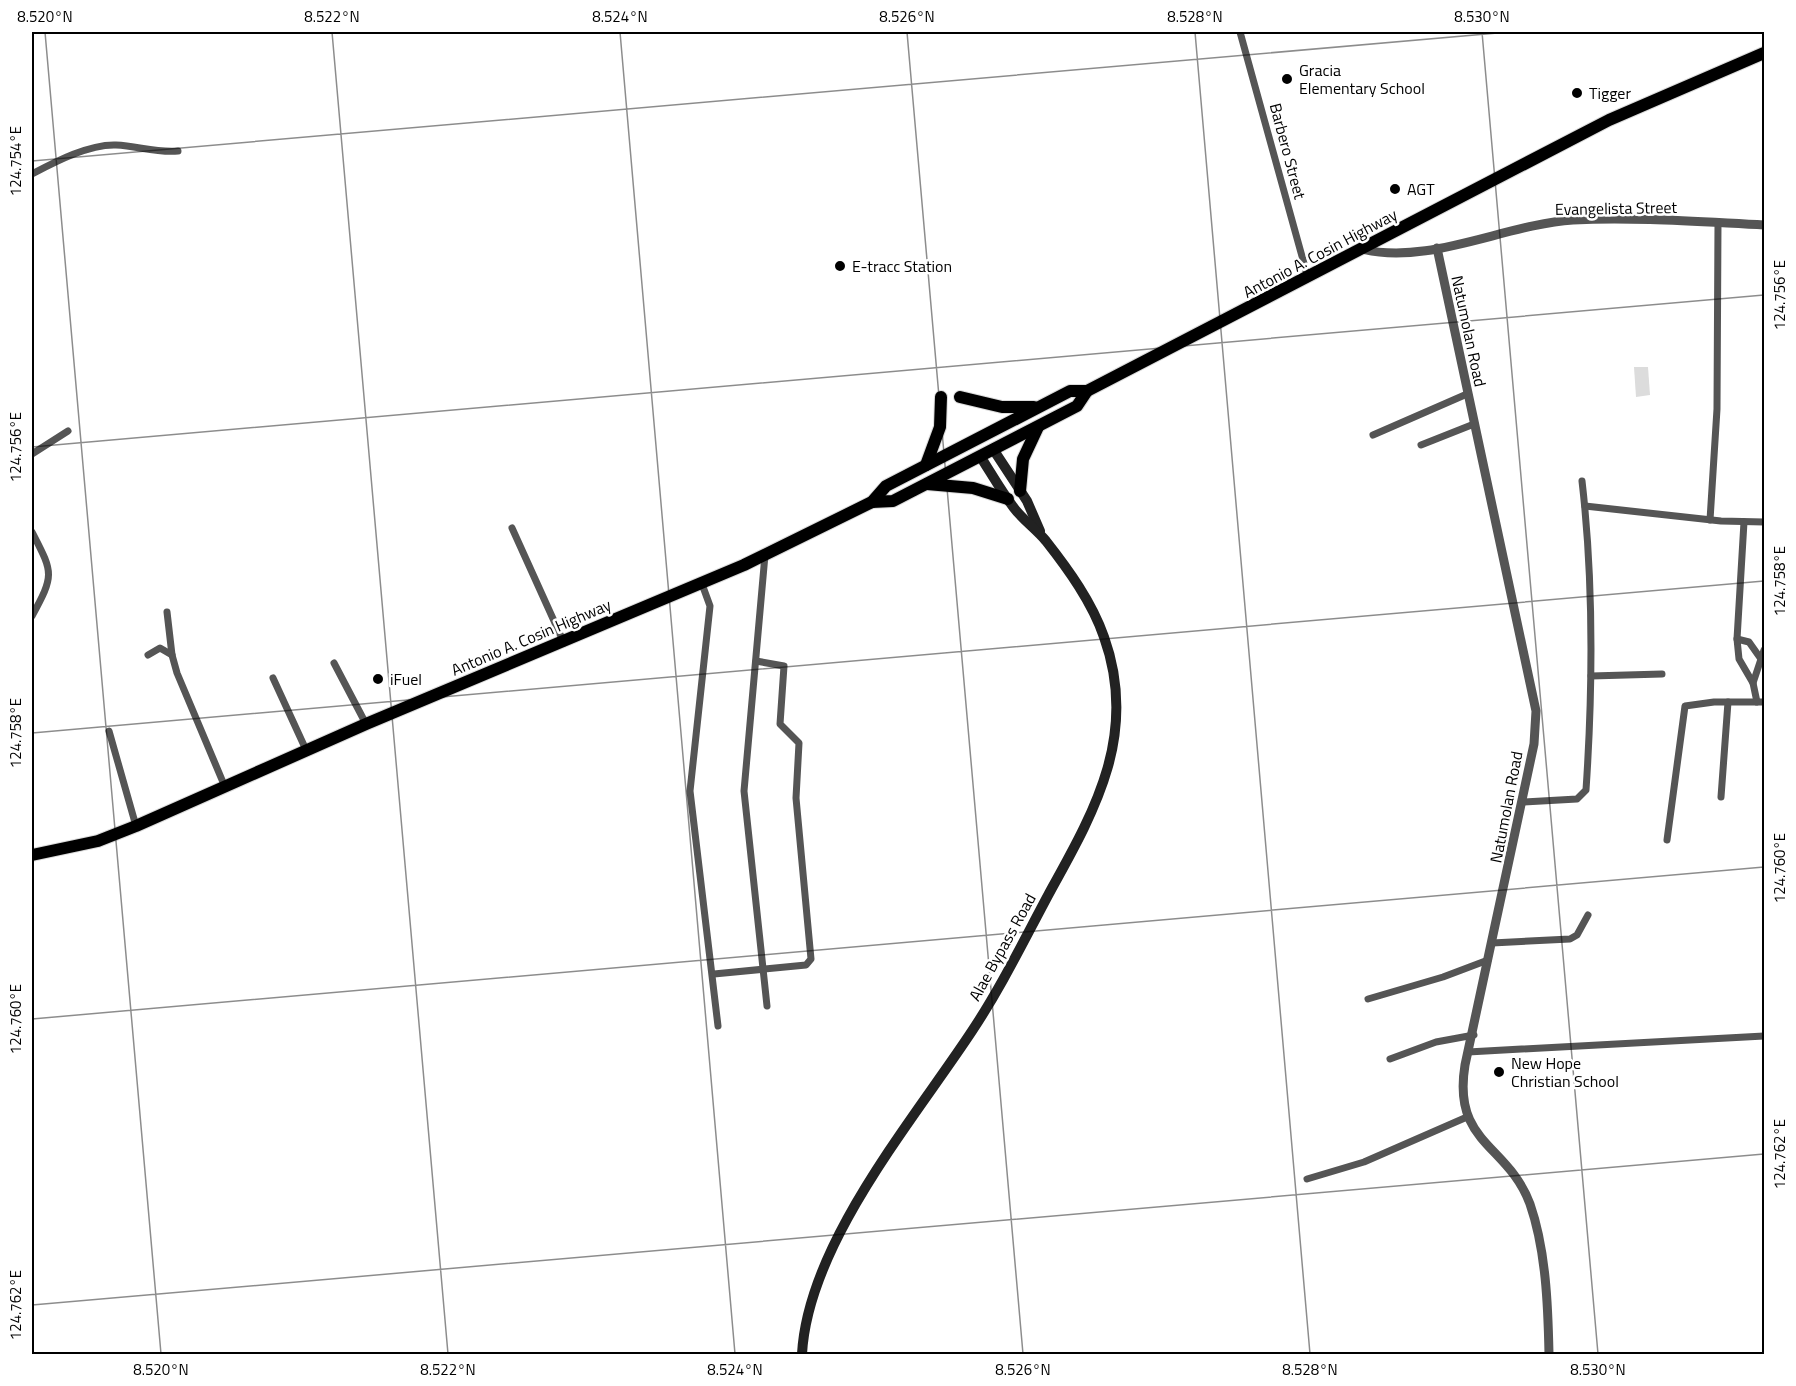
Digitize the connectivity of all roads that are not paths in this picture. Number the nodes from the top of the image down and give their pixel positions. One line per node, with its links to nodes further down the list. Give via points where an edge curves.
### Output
1 (1240, 32): 9 (street, Barbero Street)
2 (1764, 53): 8 (highway, Antonio A. Cosin Highway, via 1609,120)
3 (177, 151): 4 (street, via 98,147)
4 (32, 174)
5 (1718, 223): 6 (street, Evangelista Street); 7 (street, Evangelista Street, via 1573,220 1527,226); 32 (street, via 1717,409)
6 (1764, 225)
7 (1437, 248): 8 (street, Evangelista Street, via 1376,253); 11 (street, Natumolan Road)
8 (1362, 249): 9 (highway, Antonio A. Cosin Highway)
9 (1308, 278): 10 (highway, Antonio A. Cosin Highway)
10 (1087, 391): 14 (highway, Antonio A. Cosin Highway, via 1070,391); 16 (highway, Antonio A. Cosin Highway, via 1077,406)
11 (1467, 394): 15 (street, Natumolan Road); 19 (street)
12 (960, 397): 14 (highway, via 1002,406)
13 (941, 398): 25 (highway, via 940,427)
14 (1038, 407): 18 (highway, Antonio A. Cosin Highway)
15 (1474, 424): 21 (street); 61 (street, Natumolan Road, via 1536,711 1534,744)
16 (1039, 426): 22 (highway, Antonio A. Cosin Highway); 28 (highway, via 1023,459)
17 (68, 431): 23 (street)
18 (984, 435): 20 (highway, Antonio A. Cosin Highway); 22 (highway)
19 (1373, 435)
20 (971, 442): 24 (highway); 25 (highway, Antonio A. Cosin Highway)
21 (1421, 445)
22 (993, 449): 24 (highway, Antonio A. Cosin Highway); 28 (main road, Alae Bypass Road)
23 (32, 454)
24 (980, 456): 27 (highway, Antonio A. Cosin Highway); 29 (main road, Alae Bypass Road)
25 (926, 465): 30 (highway, Antonio A. Cosin Highway, via 885,486)
26 (1582, 482): 31 (street)
27 (925, 484): 29 (highway, via 973,488); 30 (highway, Antonio A. Cosin Highway, via 893,501)
28 (1020, 491): 37 (main road, Alae Bypass Road)
29 (1008, 499): 37 (main road, Alae Bypass Road)
30 (872, 502): 38 (highway, Antonio A. Cosin Highway)
31 (1585, 506): 32 (street); 51 (street, via 1591,586)
32 (1710, 520): 33 (street)
33 (1744, 522): 34 (street); 42 (street)
34 (1764, 522)
35 (512, 528): 43 (street)
36 (32, 532): 41 (street, via 50,568)
37 (1044, 539): 79 (main road, Alae Bypass Road, via 1094,614 1109,651 1115,683 1116,730 1109,767 1083,832 982,1013 876,1170 845,1226 811,1298)
38 (765, 555): 39 (highway, Antonio A. Cosin Highway); 48 (street)
39 (702, 584): 43 (highway, Antonio A. Cosin Highway); 69 (street, via 711,606 690,791)
40 (167, 612): 46 (street)
41 (32, 616)
42 (1737, 639): 47 (street, via 1749,642); 53 (street, via 1739,659)
43 (564, 643): 56 (highway, Antonio A. Cosin Highway)
44 (1764, 650): 47 (street)
45 (148, 655): 46 (street, via 160,648)
46 (172, 655): 59 (street)
47 (1761, 659): 53 (street)
48 (756, 661): 68 (street, via 744,791); 68 (street, via 785,669 780,724 800,748 796,798 812,955 806,965)
49 (334, 663): 56 (street)
50 (1662, 674): 51 (street)
51 (1591, 676): 61 (street, via 1584,794 1577,799)
52 (273, 678): 58 (street)
53 (1752, 683): 55 (street)
54 (1728, 702): 55 (street); 60 (street); 63 (street, via 1684,706)
55 (1761, 702)
56 (366, 724): 58 (highway, Antonio A. Cosin Highway)
57 (109, 732): 62 (street)
58 (307, 752): 59 (highway, Antonio A. Cosin Highway)
59 (225, 787): 62 (highway, Antonio A. Cosin Highway)
60 (1721, 797)
61 (1522, 802): 66 (street, Natumolan Road)
62 (136, 826): 64 (highway, Antonio A. Cosin Highway, via 98,841)
63 (1666, 840)
64 (32, 855)
65 (1588, 915): 66 (street, via 1570,939)
66 (1492, 943): 67 (street, Natumolan Road)
67 (1488, 960): 70 (street); 73 (street, Natumolan Road)
68 (762, 969): 69 (street); 71 (street)
69 (714, 974): 72 (street)
70 (1368, 999)
71 (767, 1006)
72 (718, 1026)
73 (1474, 1035): 75 (street, Natumolan Road); 76 (street, via 1436,1042)
74 (1764, 1036): 75 (street)
75 (1468, 1052): 77 (street, Natumolan Road, via 1463,1084)
76 (1390, 1059)
77 (1467, 1117): 78 (street, via 1364,1162); 80 (street, Natumolan Road, via 1475,1133 1519,1182 1530,1205 1546,1299)
78 (1307, 1179)
79 (802, 1354)
80 (1549, 1354)

